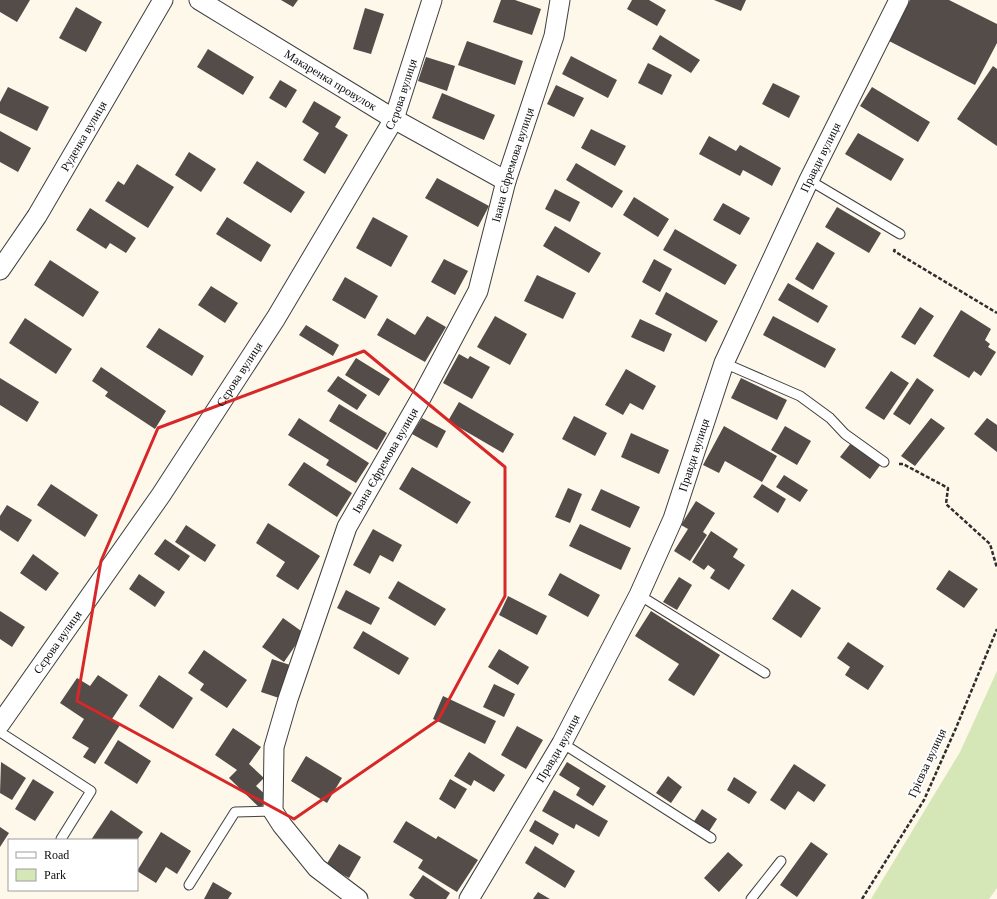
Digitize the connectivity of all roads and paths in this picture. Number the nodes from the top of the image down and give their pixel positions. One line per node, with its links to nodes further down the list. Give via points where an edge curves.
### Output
1 (163, 0): 10 (street, Руденка вулиця, via 36,216)
2 (198, 0): 6 (street, Макаренка провулок)
3 (432, 0): 6 (street, Сєрова вулиця)
4 (560, 0): 8 (street, Івана Єфремова вулиця, via 554,36)
5 (899, 0): 7 (street, Правди вулиця)
6 (394, 119): 8 (street, Макаренка провулок); 18 (street, Сєрова вулиця, via 276,318 161,495)
7 (809, 180): 9 (lane); 12 (street, Правди вулиця)
8 (506, 182): 21 (street, Івана Єфремова вулиця, via 478,291 421,398 347,527 274,747)
9 (900, 234): 11 (path, via 894,250)
10 (0, 270)
11 (997, 313)
12 (724, 363): 13 (lane, via 800,396 830,418 844,434); 15 (street, Правди вулиця, via 673,518)
13 (884, 462): 14 (path, via 903,464 948,488 946,504 990,544)
14 (997, 568)
15 (639, 595): 17 (lane); 20 (street, Правди вулиця)
16 (997, 629): 29 (path, Грієвза вулиця, via 924,800)
17 (765, 673)
18 (0, 724)
19 (0, 732): 23 (lane, via 90,791)
20 (562, 743): 22 (lane); 27 (street, Правди вулиця)
21 (273, 811): 25 (lane, via 235,812); 26 (street, via 317,868)
22 (711, 838)
23 (61, 839)
24 (781, 861): 28 (lane)
25 (189, 885)
26 (358, 899)
27 (469, 899)
28 (751, 899)
29 (862, 899)

